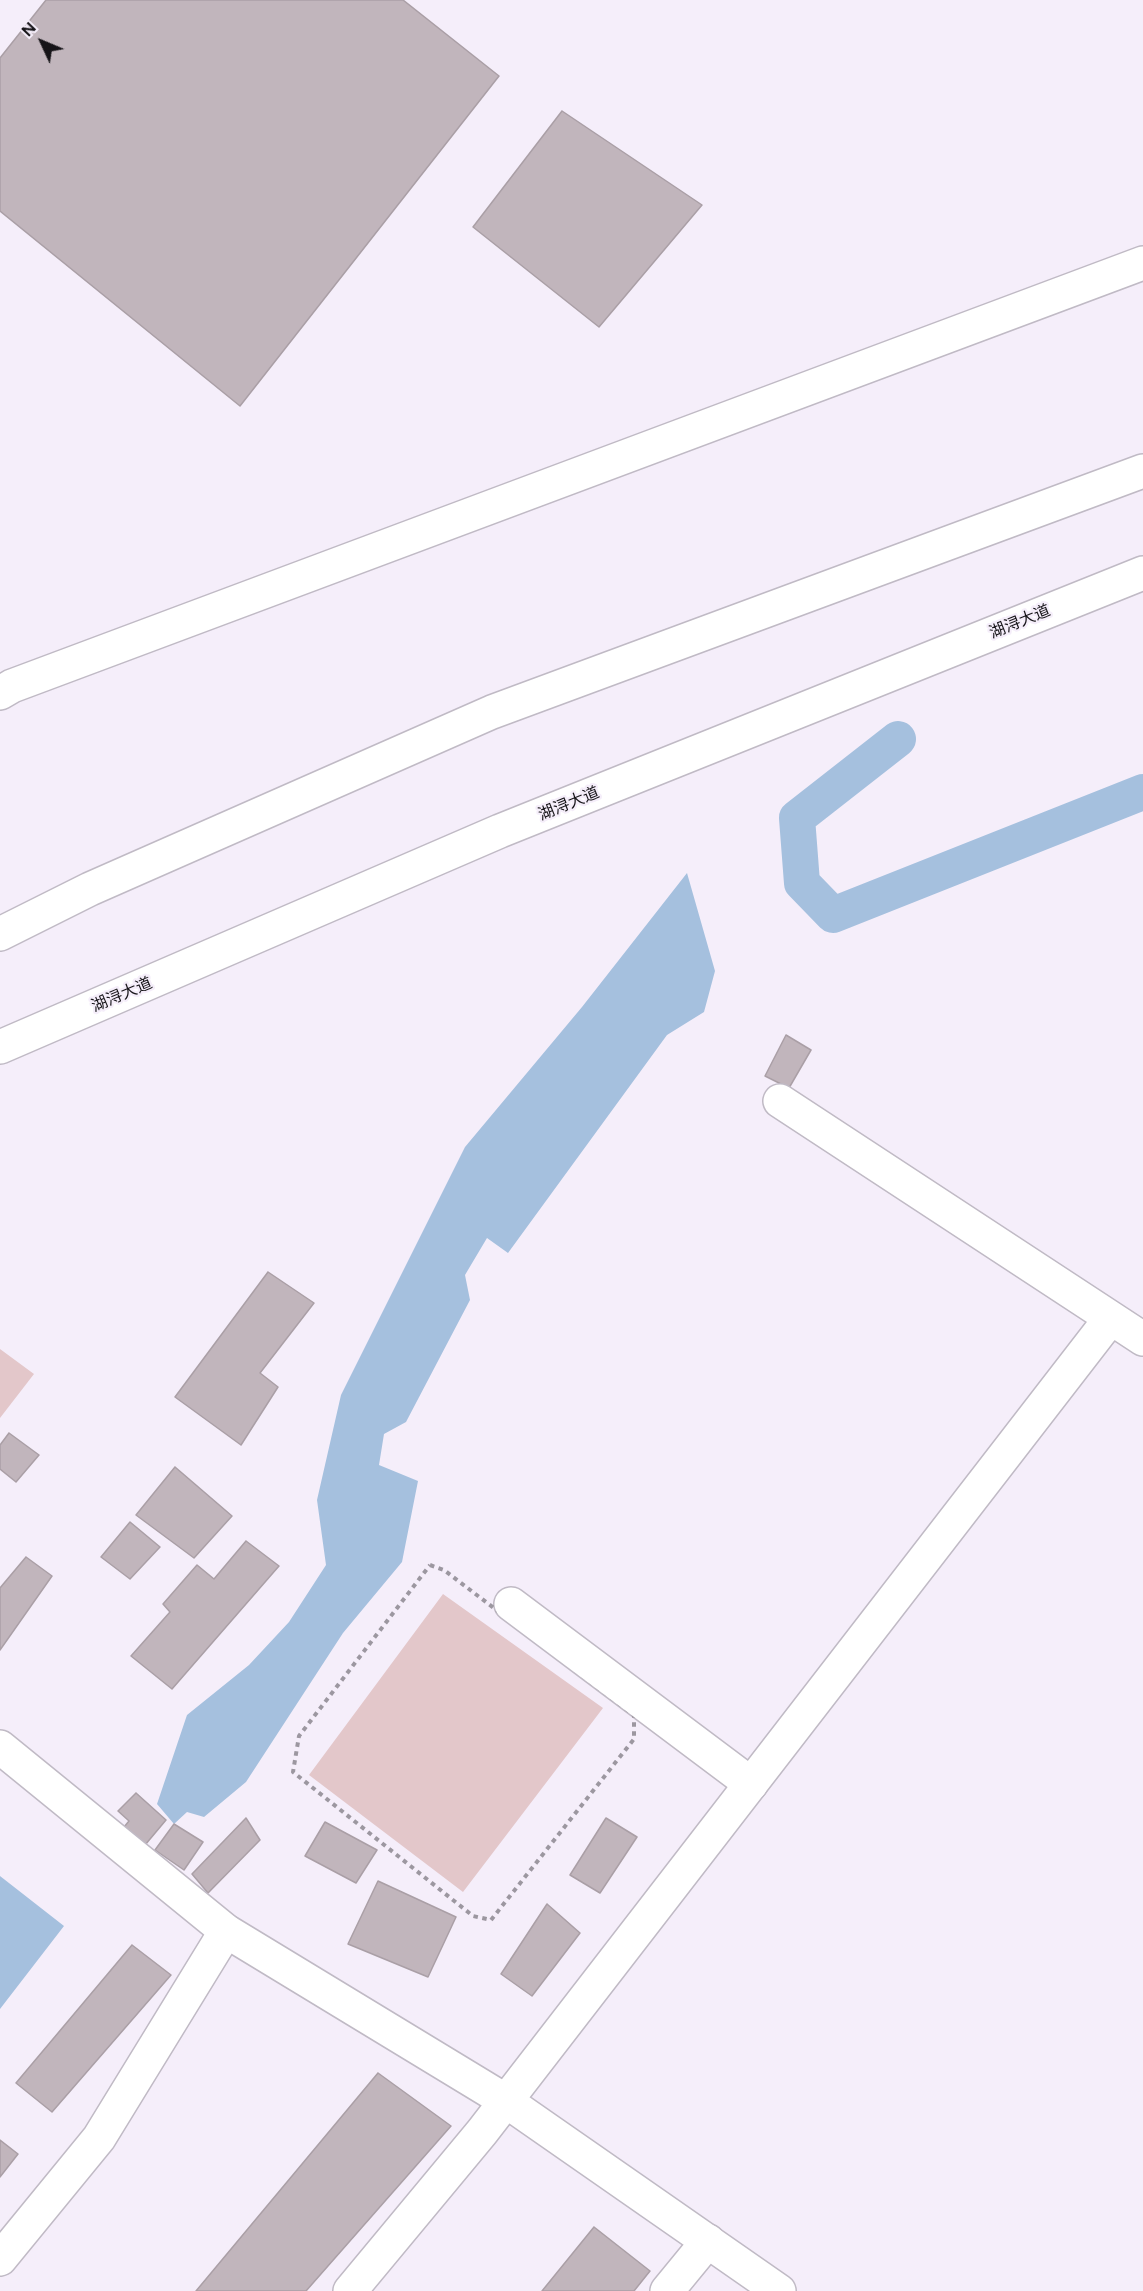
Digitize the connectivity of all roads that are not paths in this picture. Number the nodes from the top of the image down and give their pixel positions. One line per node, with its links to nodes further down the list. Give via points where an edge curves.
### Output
1 (1143, 263): 4 (street)
2 (1143, 471): 5 (street, via 492,712 90,889)
3 (1143, 573): 6 (street, 湖浔大道, via 500,831)
4 (0, 693)
5 (0, 934)
6 (0, 1047)
7 (780, 1101): 8 (street)
8 (1110, 1319): 9 (street); 12 (street)
9 (1143, 1339)
10 (511, 1604): 12 (street)
11 (0, 1747): 13 (street)
12 (751, 1784): 14 (street)
13 (226, 1931): 14 (street); 16 (street, via 99,2138)
14 (506, 2101): 15 (street); 17 (street)
15 (708, 2241): 18 (street); 19 (street)
16 (0, 2259)
17 (351, 2291)
18 (667, 2291)
19 (780, 2291)

